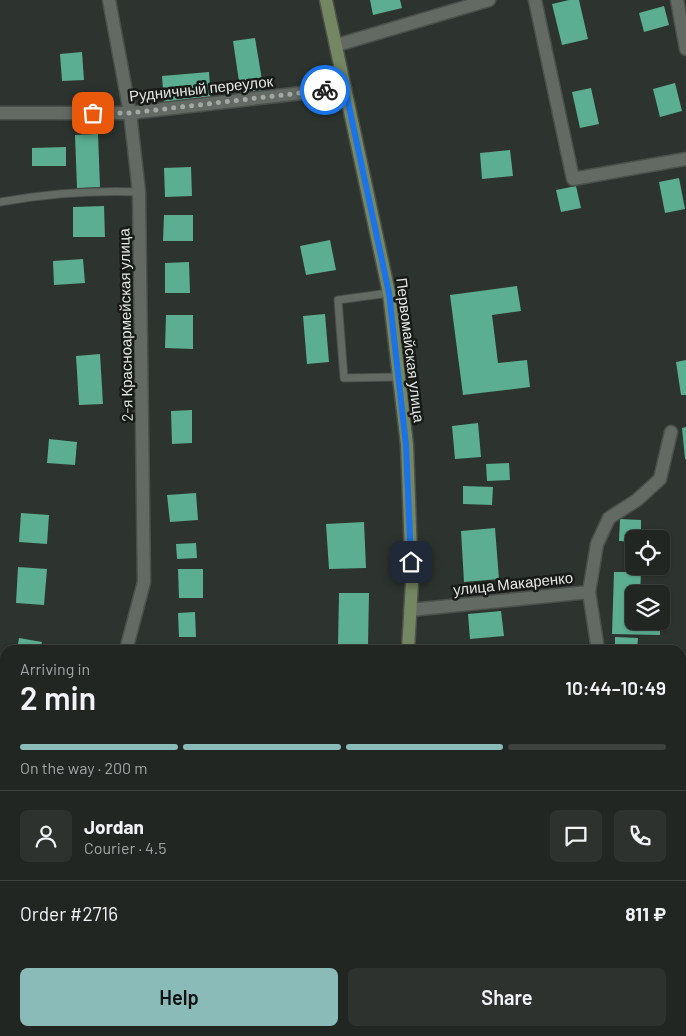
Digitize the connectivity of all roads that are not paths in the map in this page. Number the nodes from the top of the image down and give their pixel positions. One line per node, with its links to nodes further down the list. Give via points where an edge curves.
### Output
1 (109, 0): 10 (street, 2-я Красноармейская улица)
2 (326, 0): 6 (main road, Первомайская улица)
3 (489, 0): 6 (street)
4 (534, 0): 11 (street, via 573,179)
5 (677, 0): 7 (street)
6 (337, 45): 8 (main road, Первомайская улица)
7 (686, 49)
8 (345, 88): 10 (street, Рудничный переулок); 14 (main road, Первомайская улица)
9 (0, 113): 10 (street, Рудничный переулок)
10 (130, 113): 12 (street, 2-я Красноармейская улица)
11 (686, 159)
12 (139, 192): 13 (lane, via 41,195); 19 (street, 2-я Красноармейская улица, via 144,582)
13 (0, 202)
14 (389, 293): 15 (main road, Первомайская улица); 15 (lane, via 338,300 344,378)
15 (399, 377): 18 (main road, Первомайская улица, via 406,445 412,582)
16 (671, 432): 17 (street, улица Макаренко, via 660,479 638,500 609,518 597,544)
17 (589, 592): 18 (street, улица Макаренко); 21 (street, улица Макаренко)
18 (410, 610): 20 (main road, Первомайская улица)
19 (127, 645)
20 (408, 645)
21 (597, 645)

